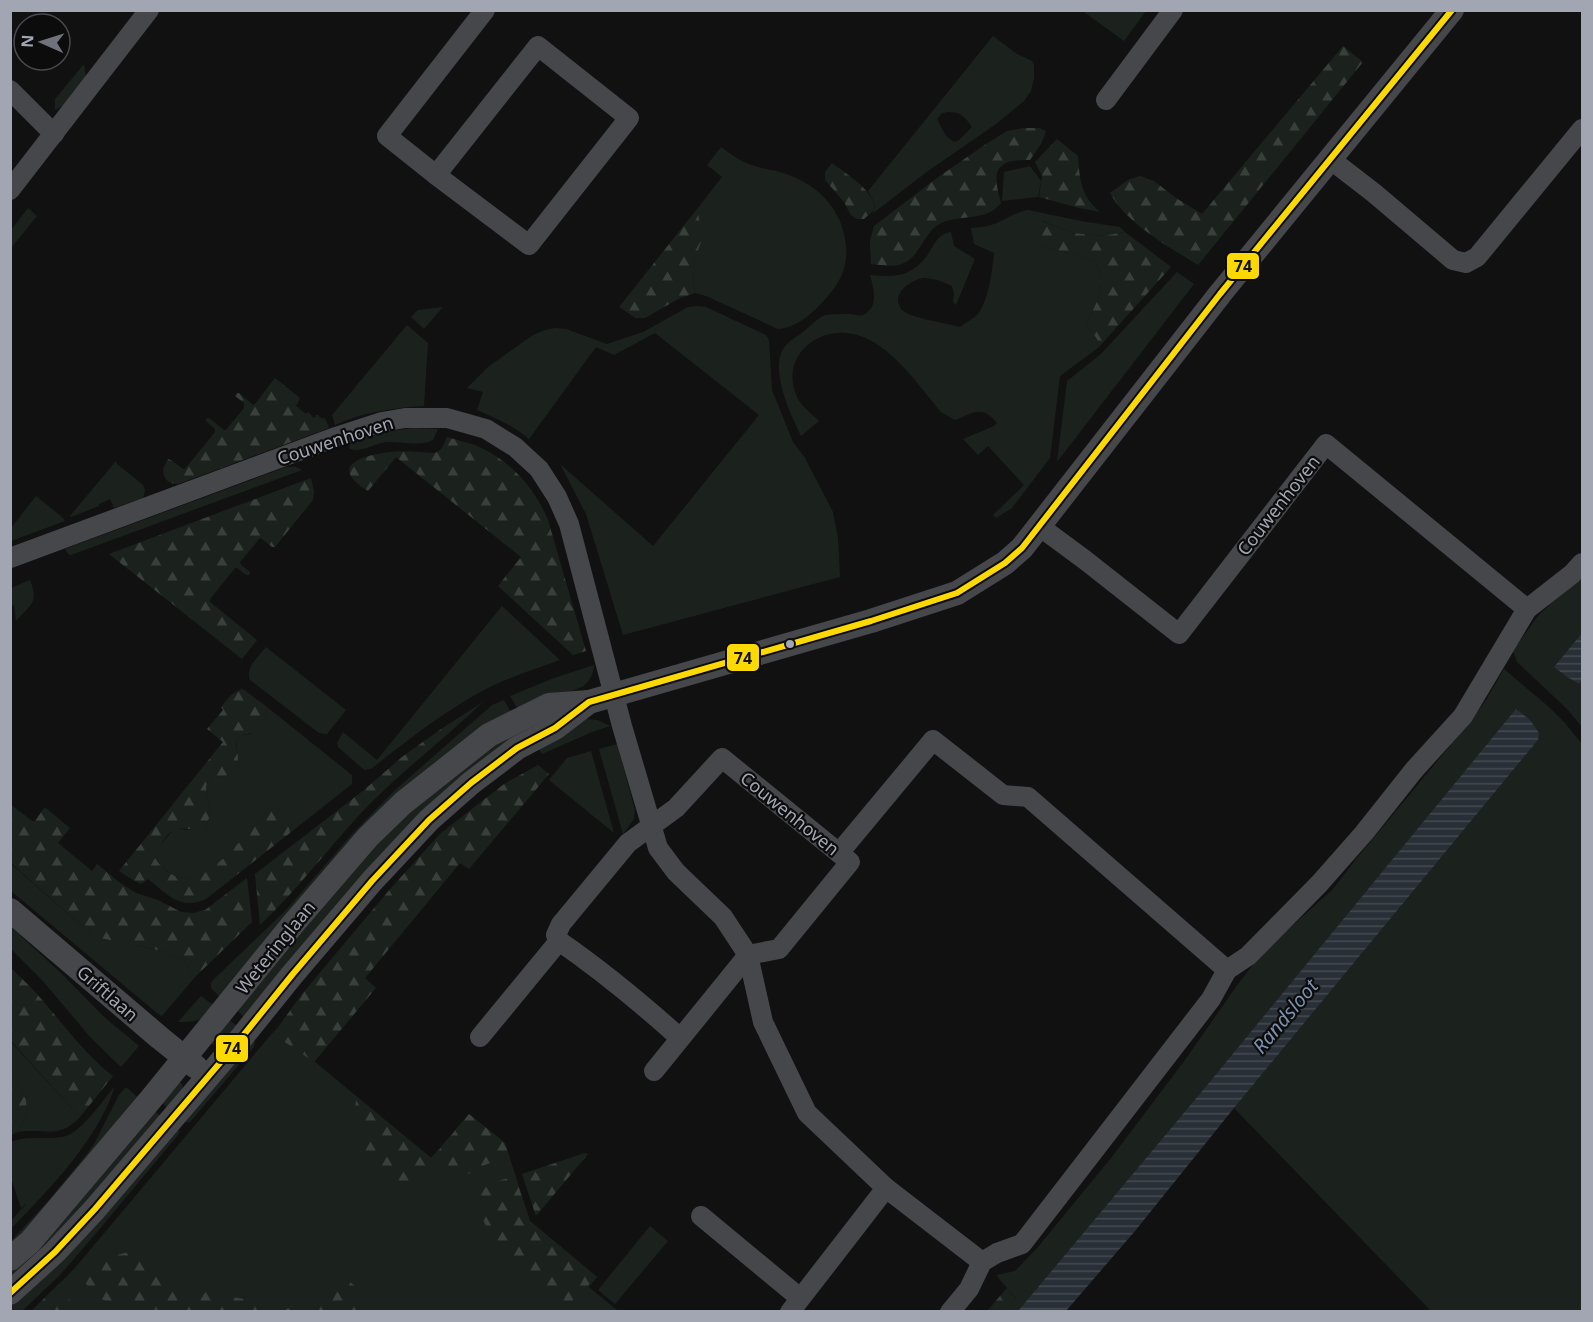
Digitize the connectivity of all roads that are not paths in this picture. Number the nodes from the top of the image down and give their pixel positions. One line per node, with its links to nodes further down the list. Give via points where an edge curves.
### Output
1 (149, 10): 8 (street)
2 (485, 10): 10 (street, via 387,136)
3 (1173, 10): 6 (street)
4 (1452, 10): 9 (street, Weteringlaan)
5 (10, 90): 8 (street)
6 (1106, 100)
7 (1582, 129): 9 (street, via 1477,257 1466,263 1452,260)
8 (54, 134): 11 (street)
9 (1330, 159): 12 (street, Weteringlaan)
10 (436, 175): 10 (street, via 529,245 629,118 538,46)
11 (10, 190)
12 (1039, 526): 15 (street, Couwenhoven, via 1179,634 1326,444); 16 (street, Weteringlaan, via 1005,563 957,593)
13 (10, 558): 16 (street, Couwenhoven, via 382,422 447,418 486,429 515,447 538,469 557,497 569,524)
14 (1582, 563): 15 (street)
15 (1527, 609): 23 (street, via 1463,716 1319,884 1248,956)
16 (615, 694): 17 (street, Weteringlaan); 18 (street, Couwenhoven)
17 (589, 702): 26 (street, Weteringlaan, via 549,705 489,735 403,803 368,837 293,924); 28 (street, Weteringlaan, via 555,728 518,748 429,820 372,881)
18 (651, 825): 19 (street, Couwenhoven, via 676,808 722,758); 21 (street, Couwenhoven, via 628,843 561,924 556,935); 22 (street, Couwenhoven, via 658,848 676,872 723,918)
19 (839, 854): 22 (street, Couwenhoven, via 850,862 779,948); 23 (street, via 933,740 1003,795 1028,797)
20 (10, 909): 26 (street, Griftlaan)
21 (559, 941): 24 (street, Couwenhoven); 25 (street)
22 (748, 955): 25 (street); 29 (street, Couwenhoven, via 763,1022 807,1113)
23 (1227, 970): 32 (street, via 1211,999 1022,1244)
24 (480, 1037)
25 (680, 1038): 27 (street)
26 (185, 1058): 28 (street, Griftlaan); 31 (street, Weteringlaan, via 30,1242)
27 (654, 1071)
28 (207, 1076): 33 (street, Weteringlaan, via 95,1209)
29 (886, 1188): 32 (street, Couwenhoven); 34 (street)
30 (701, 1216): 34 (street)
31 (10, 1259)
32 (982, 1262): 35 (street, via 969,1289)
33 (10, 1293)
34 (795, 1305)
35 (950, 1311)

